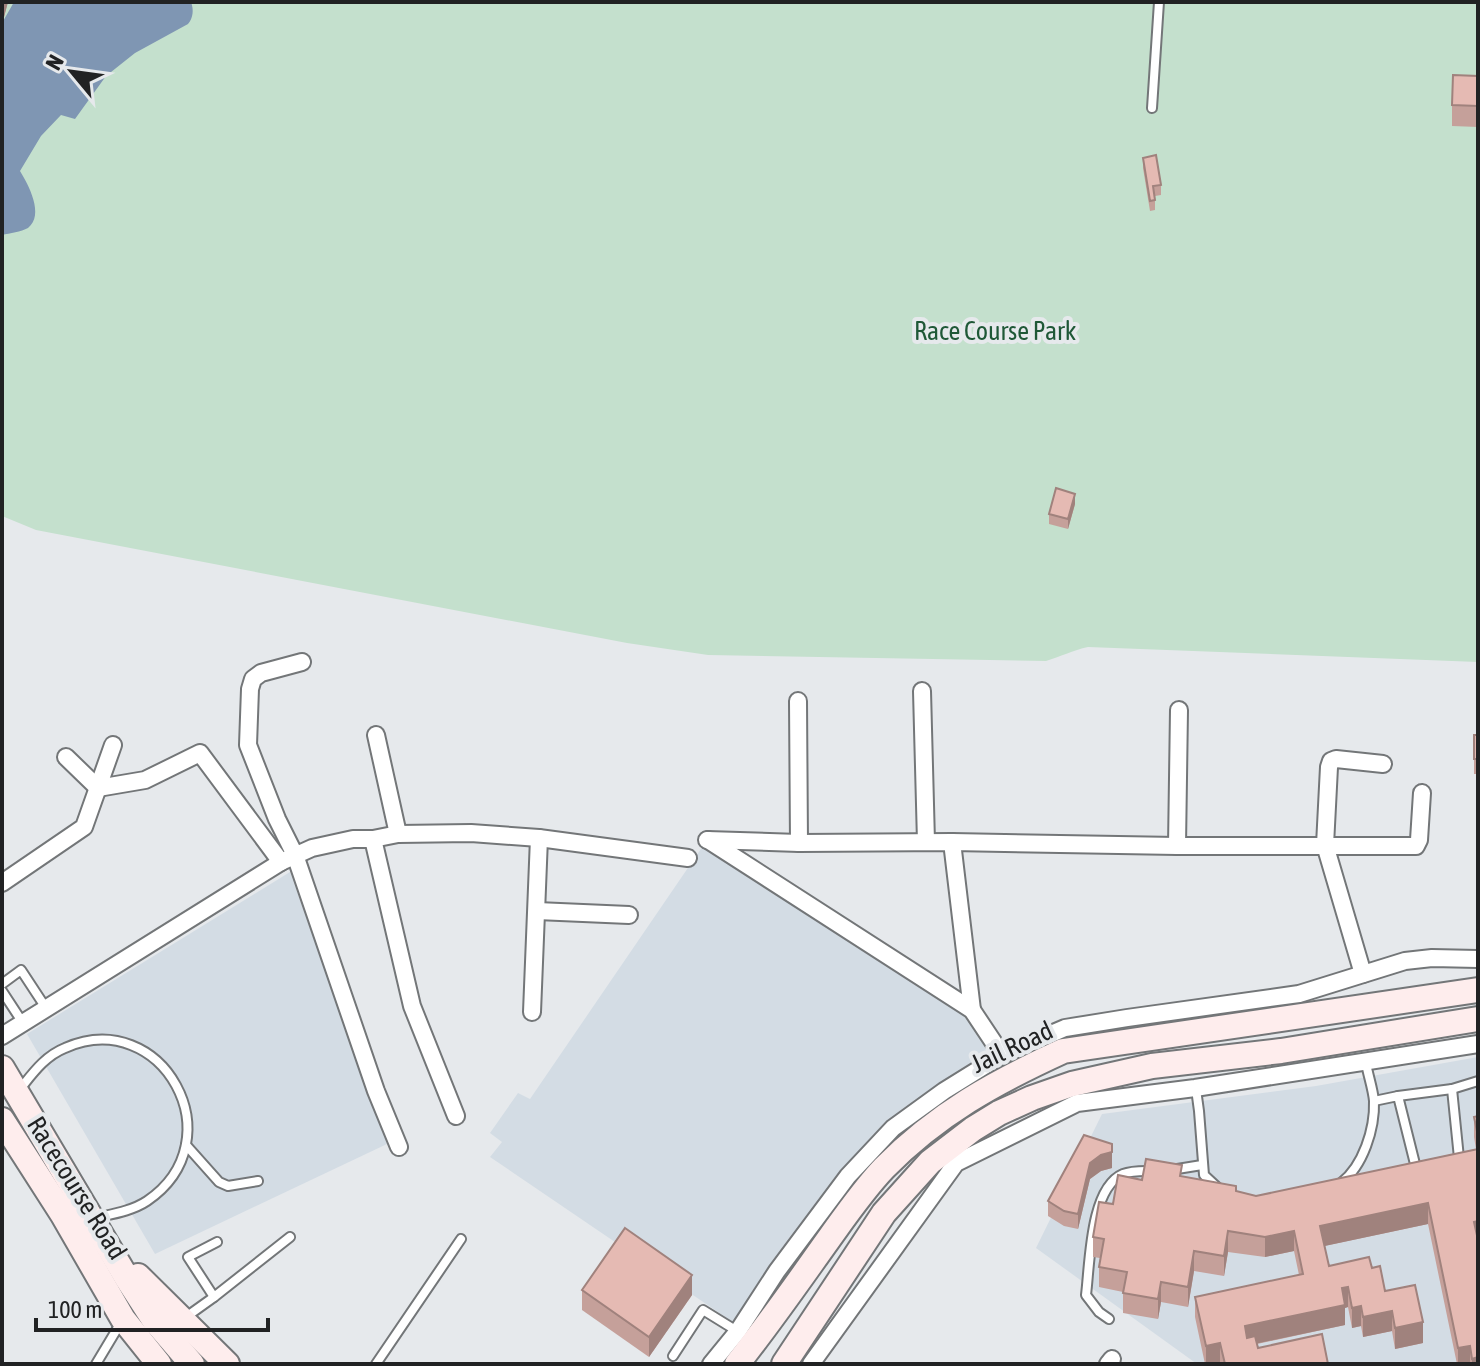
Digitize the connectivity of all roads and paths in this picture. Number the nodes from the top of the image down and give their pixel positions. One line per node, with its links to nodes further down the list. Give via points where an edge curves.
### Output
1 (1159, 2): 2 (lane)
2 (1152, 108)
3 (302, 662): 22 (street, via 261,673 250,689 248,745)
4 (922, 691): 16 (street)
5 (798, 701): 18 (street)
6 (1179, 710): 20 (street)
7 (376, 735): 13 (street)
8 (113, 745): 11 (street)
9 (66, 757): 11 (street)
10 (1383, 764): 19 (street, via 1331,761)
11 (98, 788): 22 (street, via 145,780 200,753); 23 (street, via 84,827)
12 (1422, 793): 19 (street, via 1416,846)
13 (398, 834): 14 (street); 15 (street)
14 (539, 838): 21 (street); 24 (street)
15 (373, 839): 22 (street, via 330,843); 48 (street, via 412,1006)
16 (926, 842): 17 (street); 18 (street)
17 (952, 842): 20 (street); 33 (street)
18 (799, 843): 33 (street, via 707,840)
19 (1325, 845): 20 (street); 27 (street)
20 (1177, 846)
21 (688, 858)
22 (288, 859): 31 (street); 51 (street)
23 (2, 883)
24 (537, 911): 25 (street); 34 (street)
25 (629, 915)
26 (1478, 959): 27 (street, via 1418,959)
27 (1355, 976): 32 (street); 39 (street, via 1299,994 1065,1028)
28 (2, 984): 31 (lane, via 21,970)
29 (1478, 990): 32 (main road, Jail Road)
30 (2, 991): 36 (lane)
31 (46, 1008): 36 (street)
32 (1353, 1009): 69 (main road, Jail Road, via 1063,1051 995,1083 949,1112 883,1169)
33 (972, 1010): 39 (street)
34 (532, 1012)
35 (1478, 1019): 78 (main road, Jail Road, via 1152,1066 1072,1084 999,1113 930,1162 884,1213)
36 (23, 1023): 37 (street)
37 (2, 1036)
38 (1478, 1044): 40 (street)
39 (1002, 1055): 69 (street, via 893,1128 848,1176 777,1271)
40 (1366, 1063): 43 (street); 47 (lane)
41 (2, 1068): 45 (main road, Racecourse Road)
42 (1478, 1081): 44 (lane)
43 (1195, 1088): 53 (lane); 79 (street, via 1077,1103 956,1163)
44 (1452, 1089): 46 (lane); 52 (lane, via 1459,1158)
45 (17, 1092): 50 (lane, via 63,1048 90,1040 118,1041 144,1051 165,1068 180,1091 188,1118); 60 (main road, Racecourse Road)
46 (1398, 1096): 47 (lane); 55 (lane)
47 (1374, 1101): 58 (lane, via 1362,1154 1335,1188)
48 (456, 1116)
49 (2, 1120): 66 (main road, Racecourse Road)
50 (186, 1145): 57 (lane, via 219,1182 228,1186); 60 (lane, via 178,1168 144,1203)
51 (399, 1147)
52 (1445, 1161)
53 (1202, 1165): 59 (lane, via 1212,1185); 67 (lane, via 1135,1171 1108,1185 1096,1214 1086,1295)
54 (1431, 1165): 55 (lane)
55 (1416, 1168): 56 (lane)
56 (1403, 1171)
57 (258, 1181)
58 (1362, 1181)
59 (1230, 1195)
60 (91, 1218): 64 (main road, Racecourse Road)
61 (290, 1237): 65 (lane)
62 (461, 1239): 75 (lane)
63 (217, 1242): 65 (lane, via 188,1257)
64 (105, 1243): 68 (main road); 73 (main road, via 154,1320)
65 (214, 1297): 68 (lane)
66 (123, 1319): 71 (lane); 72 (main road, Racecourse Road)
67 (1109, 1319)
68 (182, 1320): 74 (main road)
69 (746, 1337): 70 (lane, via 703,1310); 76 (street); 77 (main road, Jail Road)
70 (673, 1356)
71 (97, 1363)
72 (159, 1364)
73 (192, 1364)
74 (227, 1364)
75 (376, 1364)
76 (711, 1364)
77 (737, 1364)
78 (784, 1364)
79 (811, 1364)

